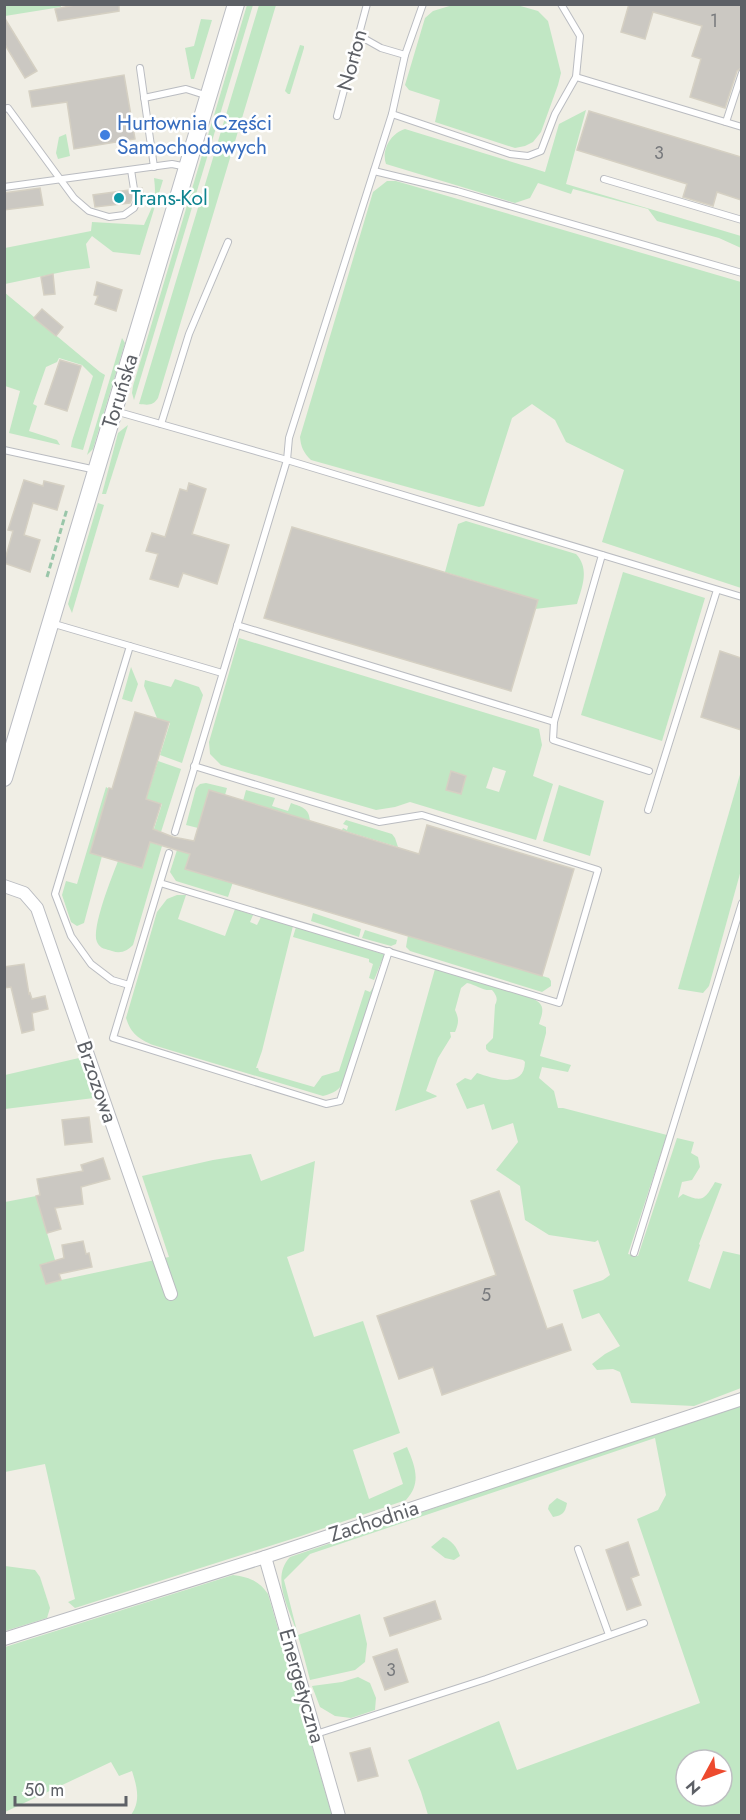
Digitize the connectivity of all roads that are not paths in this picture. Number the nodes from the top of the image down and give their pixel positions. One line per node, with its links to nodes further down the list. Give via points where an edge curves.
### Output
1 (236, 4): 10 (street, Toruńska)
2 (367, 4): 5 (lane, Norton)
3 (423, 4): 6 (lane)
4 (561, 4): 9 (lane, via 580,36)
5 (358, 35): 6 (lane); 14 (lane, Norton)
6 (405, 55): 13 (lane)
7 (140, 68): 11 (lane)
8 (741, 73): 15 (lane)
9 (576, 77): 13 (lane, via 555,114 541,151 528,156); 15 (lane)
10 (209, 96): 11 (lane, via 186,90); 18 (street, Toruńska)
11 (144, 98): 17 (lane)
12 (4, 109): 21 (lane, via 8,108)
13 (392, 114): 20 (lane)
14 (337, 116)
15 (726, 123): 16 (lane)
16 (741, 127)
17 (154, 167): 18 (lane); 19 (lane)
18 (188, 167): 29 (street, Toruńska)
19 (131, 170): 21 (lane); 24 (lane)
20 (374, 171): 28 (lane); 32 (lane, via 289,438)
21 (60, 179): 23 (lane); 25 (lane, via 89,211 109,217 124,215)
22 (604, 179): 26 (lane)
23 (4, 187)
24 (134, 189)
25 (136, 203)
26 (741, 220)
27 (228, 242): 30 (lane, via 189,334)
28 (741, 273)
29 (115, 410): 30 (lane); 33 (street, Toruńska)
30 (161, 424): 32 (lane)
31 (4, 450): 33 (lane)
32 (287, 460): 34 (lane); 38 (lane)
33 (97, 470): 37 (street, Toruńska)
34 (602, 555): 35 (lane); 41 (lane)
35 (717, 590): 36 (lane); 45 (lane)
36 (741, 597)
37 (51, 623): 39 (lane); 44 (street, Toruńska)
38 (237, 625): 40 (lane); 41 (lane)
39 (130, 646): 40 (lane); 52 (lane, via 56,894 70,936 91,964 112,980)
40 (222, 674): 42 (lane)
41 (554, 722): 43 (lane, via 553,740)
42 (194, 766): 46 (lane); 51 (lane, via 379,822 422,815 598,870 559,1003)
43 (649, 771)
44 (4, 778)
45 (648, 810)
46 (174, 832)
47 (169, 853): 48 (lane)
48 (160, 883): 51 (lane); 52 (lane)
49 (4, 886): 54 (street, Brzozowa, via 24,893 37,908)
50 (741, 903): 53 (lane)
51 (389, 951): 52 (lane, via 340,1101 326,1104 113,1038)
52 (129, 985)
53 (634, 1253)
54 (171, 1294)
55 (741, 1399): 57 (street, Zachodnia)
56 (578, 1549): 59 (lane)
57 (265, 1557): 60 (street, Zachodnia); 61 (street, Energetyczna)
58 (644, 1623): 59 (lane)
59 (609, 1635): 61 (lane)
60 (4, 1639)
61 (316, 1734): 62 (street, Energetyczna)
62 (339, 1815)

